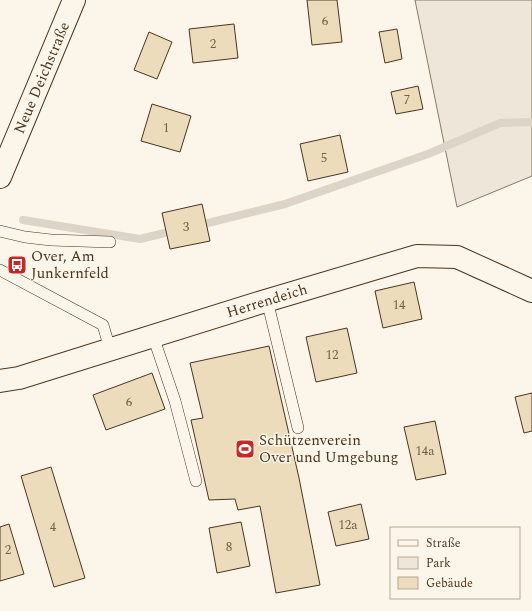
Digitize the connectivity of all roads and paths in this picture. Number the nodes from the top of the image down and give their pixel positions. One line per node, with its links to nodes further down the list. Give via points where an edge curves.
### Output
1 (74, 0): 2 (street, Neue Deichstraße)
2 (0, 177)
3 (0, 231): 4 (lane, via 25,238)
4 (110, 242)
5 (0, 270): 9 (lane, via 103,325)
6 (532, 291): 7 (street, Herrendeich, via 457,257 417,256)
7 (267, 300): 8 (street, Herrendeich); 11 (lane)
8 (153, 336): 9 (street, Herrendeich); 12 (lane, via 175,401)
9 (110, 349): 10 (street, Herrendeich, via 19,378)
10 (0, 381)
11 (298, 428)
12 (196, 481)

